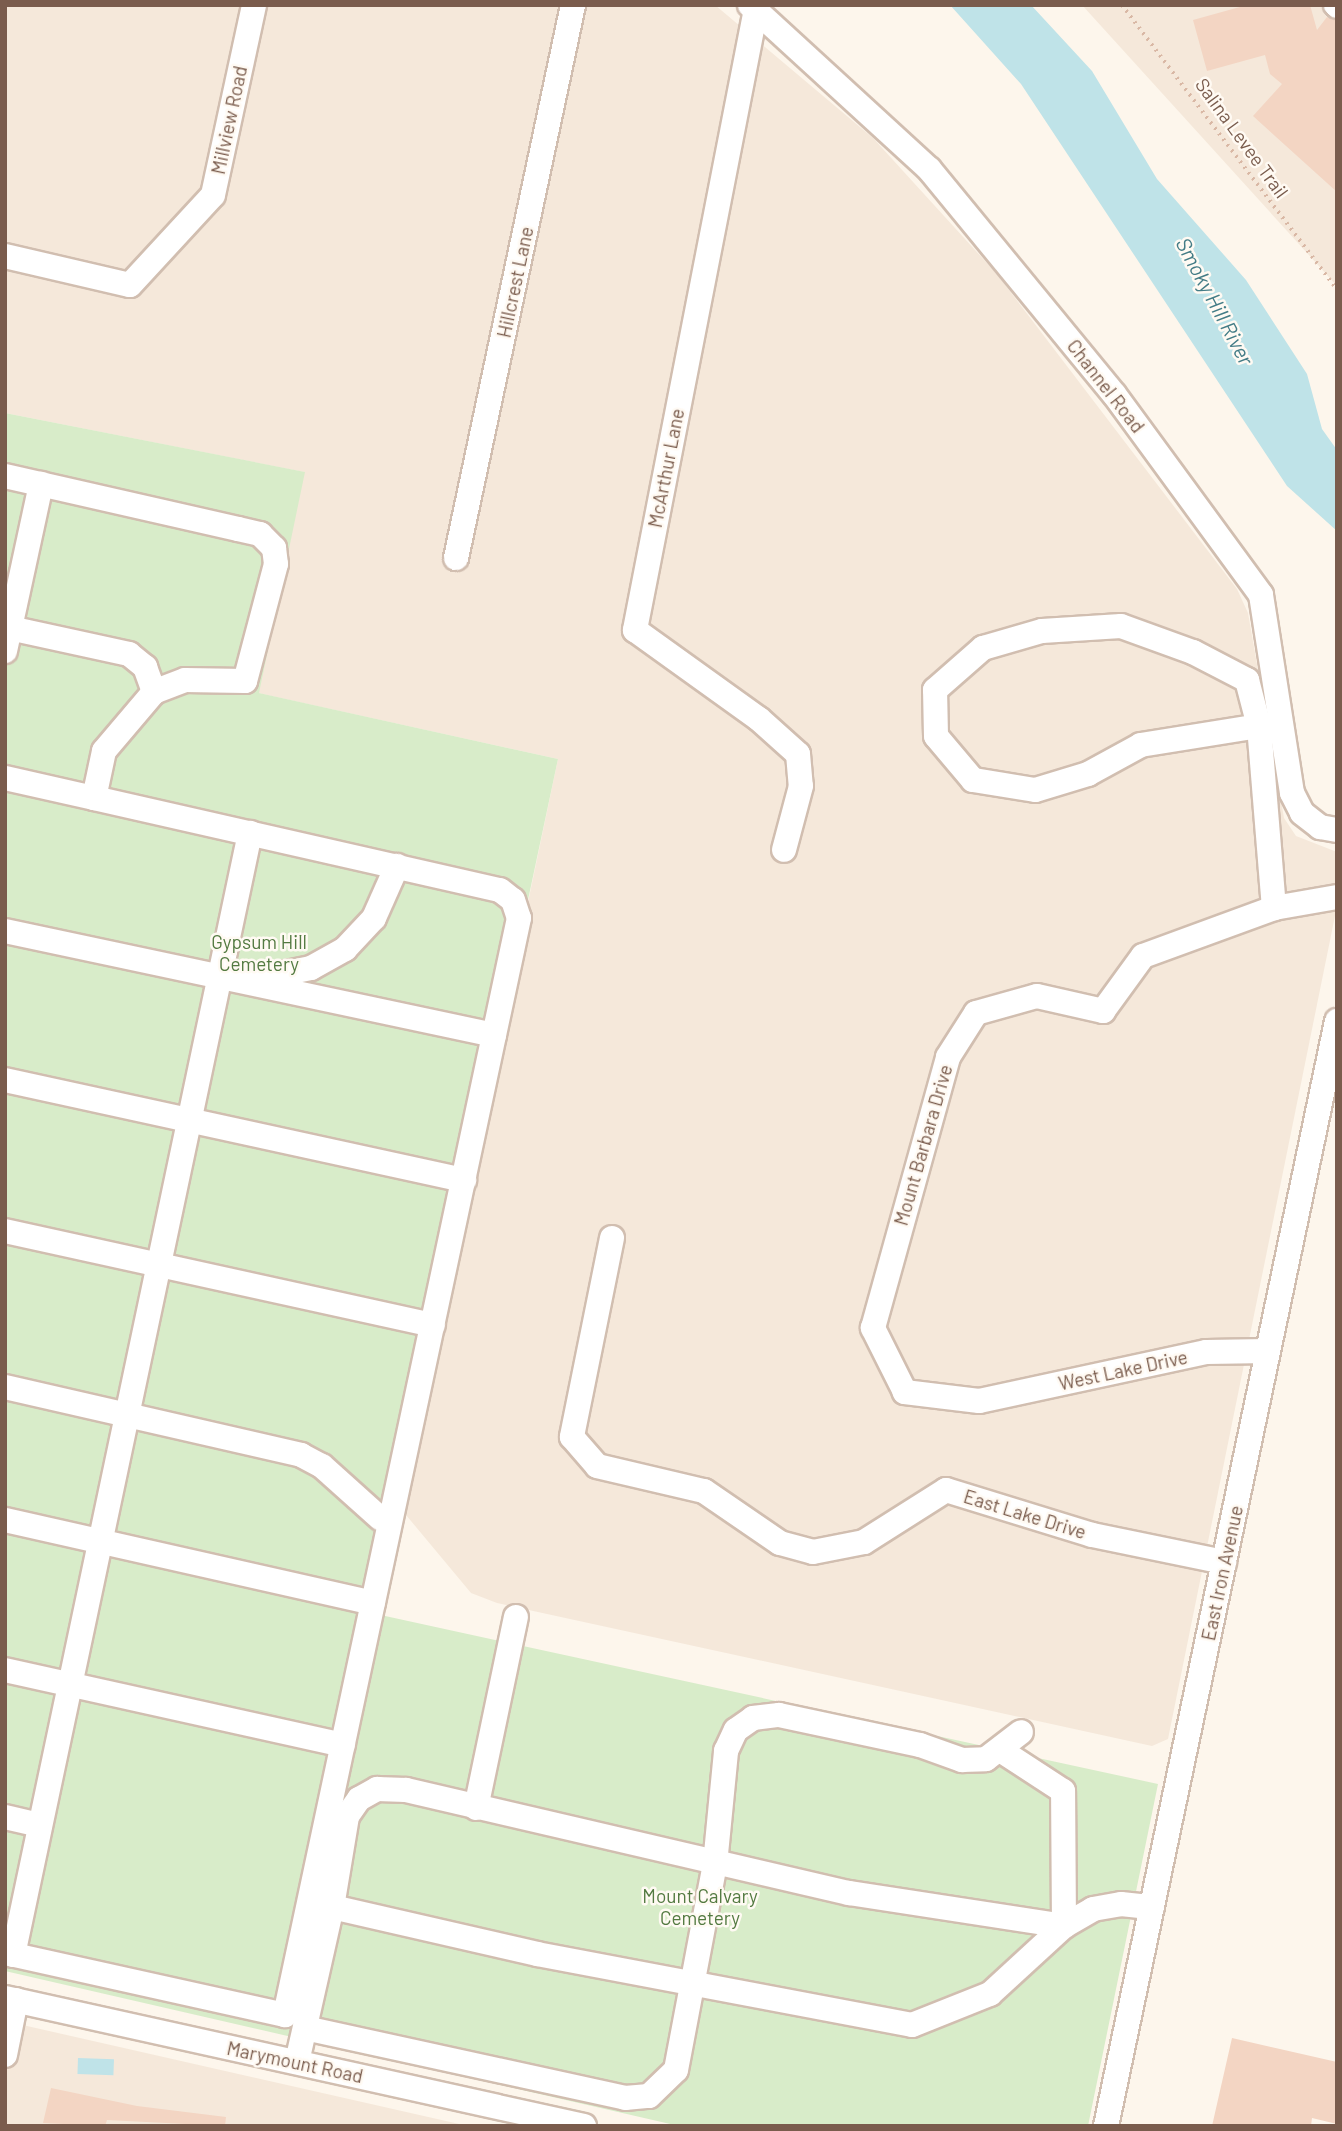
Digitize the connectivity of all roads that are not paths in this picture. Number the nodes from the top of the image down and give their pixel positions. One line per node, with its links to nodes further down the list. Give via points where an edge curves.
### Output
1 (254, 5): 4 (street, Millview Road, via 213,195 130,285)
2 (573, 5): 7 (street, Hillcrest Lane)
3 (753, 7): 13 (street, Channel Road, via 929,169 1114,394 1261,595 1292,793 1311,820); 15 (street, McArthur Lane, via 635,629 759,719 797,754 801,786)
4 (5, 256)
5 (5, 476): 6 (street)
6 (41, 484): 8 (street); 9 (street, via 260,534 274,548 276,564 246,681 185,680)
7 (456, 558)
8 (7, 635): 9 (street, via 129,654 145,667)
9 (154, 692): 12 (street, via 104,751)
10 (1259, 726): 10 (street, via 1141,745 1088,774 1035,790 972,780 936,736 934,690 982,648 1042,631 1121,626 1193,652 1247,680); 18 (street)
11 (5, 778): 12 (street)
12 (94, 798): 14 (street)
13 (1337, 830)
14 (250, 833): 16 (street); 20 (street)
15 (784, 850)
16 (397, 866): 20 (street, via 374,918 345,950 311,968); 22 (street, via 500,890 513,900 519,918)
17 (1337, 897): 18 (street, Mount Barbara Drive)
18 (1274, 908): 32 (street, Mount Barbara Drive, via 1143,956 1103,1011 1037,996 976,1013 948,1057 873,1328 905,1392)
19 (5, 931): 20 (street)
20 (229, 980): 22 (street); 24 (street)
21 (1337, 1021): 30 (street, East Iron Avenue)
22 (494, 1035): 25 (street)
23 (5, 1080): 24 (street)
24 (190, 1120): 25 (street); 28 (street)
25 (464, 1180): 29 (street)
26 (5, 1231): 28 (street)
27 (612, 1238): 37 (street, East Lake Drive, via 572,1437 597,1466 704,1491 780,1543 813,1552 864,1542 946,1490 1092,1535)
28 (159, 1265): 29 (street); 33 (street)
29 (433, 1325): 38 (street)
30 (1268, 1351): 32 (street, West Lake Drive, via 1206,1352); 37 (street, East Iron Avenue)
31 (5, 1387): 33 (street)
32 (979, 1401)
33 (127, 1415): 34 (street, via 301,1455 322,1465); 36 (street)
34 (380, 1518)
35 (5, 1520): 36 (street)
36 (100, 1542): 38 (street); 41 (street)
37 (1224, 1562): 50 (street, East Iron Avenue)
38 (373, 1603): 43 (street)
39 (516, 1617): 45 (street)
40 (5, 1670): 41 (street)
41 (70, 1684): 43 (street); 47 (street)
42 (1021, 1732): 44 (street)
43 (343, 1745): 52 (street, via 285,2015)
44 (1000, 1750): 48 (street, via 986,1759 962,1760 779,1715 753,1718 736,1730 726,1751); 51 (street, via 1063,1791)
45 (476, 1808): 48 (street); 49 (street, via 406,1790 377,1790 359,1799 347,1816)
46 (5, 1817): 47 (street)
47 (40, 1825): 52 (street)
48 (715, 1864): 51 (street, via 849,1893); 53 (street)
49 (332, 1907): 53 (street); 55 (street)
50 (1152, 1907): 51 (street, via 1121,1904 1093,1909); 59 (street, East Iron Avenue)
51 (1064, 1926): 53 (street, via 990,1994 912,2025)
52 (9, 1954)
53 (691, 1983): 55 (street, via 677,2070 649,2096 625,2098)
54 (11, 1999): 56 (street); 57 (street, Marymount Road)
55 (305, 2028): 57 (street)
56 (5, 2055)
57 (297, 2062): 58 (street, Marymount Road)
58 (584, 2126)
59 (1107, 2126)

